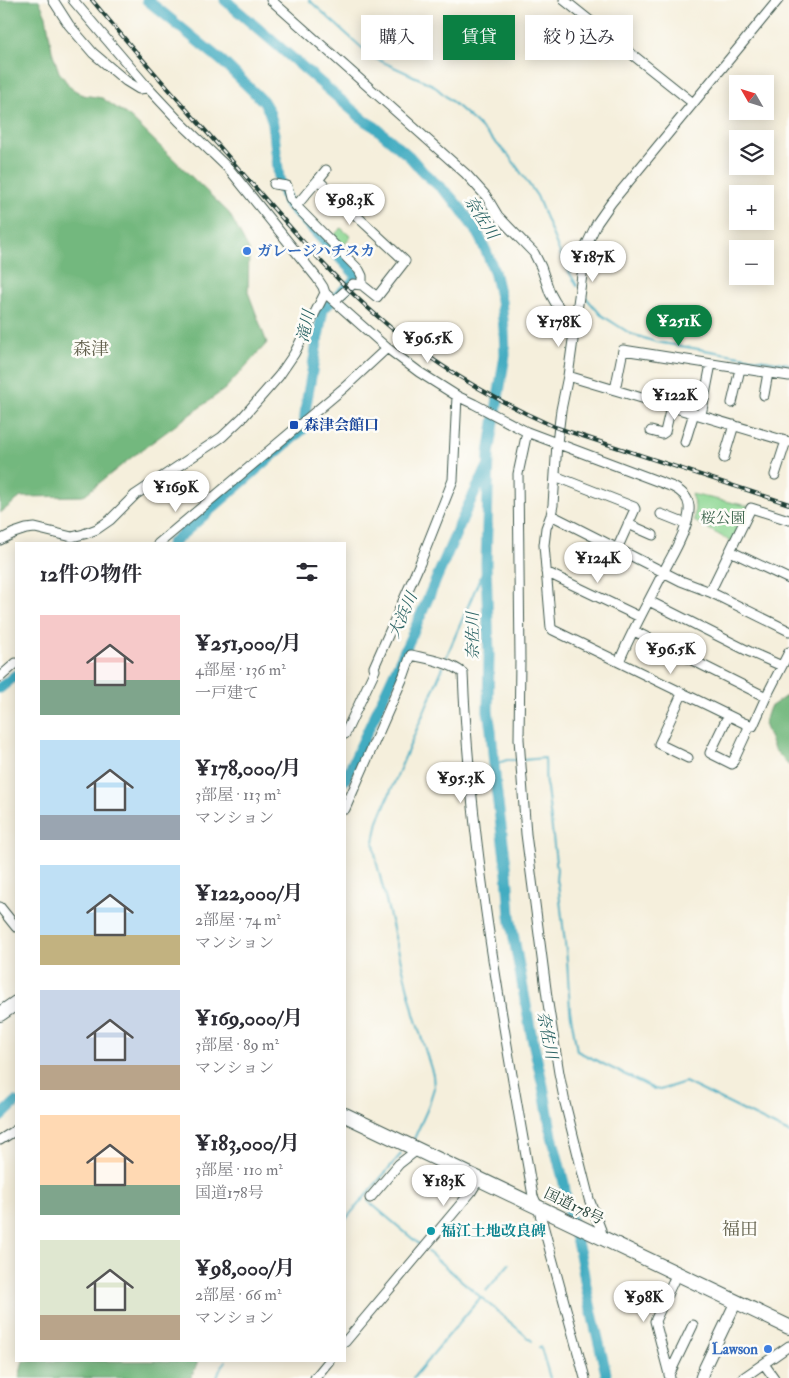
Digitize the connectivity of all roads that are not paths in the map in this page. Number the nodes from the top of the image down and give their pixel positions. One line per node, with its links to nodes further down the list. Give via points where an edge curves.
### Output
1 (53, 0): 7 (street, via 79,38)
2 (73, 0): 6 (street)
3 (271, 0): 17 (street, via 466,174 486,196 498,216 534,253 550,293 566,317)
4 (564, 0): 9 (street)
5 (778, 0): 9 (street)
6 (120, 55): 7 (street); 8 (street)
7 (108, 66): 8 (street, via 139,89)
8 (148, 88): 15 (street, via 230,170 317,278)
9 (693, 103): 17 (street, via 597,223 586,246)
10 (326, 170): 11 (street)
11 (318, 180): 13 (street); 14 (street, via 405,260 376,297)
12 (274, 184): 13 (street, via 287,186)
13 (296, 206): 14 (street, via 359,270)
14 (362, 285): 16 (street, via 353,284)
15 (325, 293): 16 (street); 45 (street, via 279,376 222,437 135,495 97,529 72,537 35,528 26,529)
16 (334, 301): 18 (street)
17 (575, 320): 22 (street)
18 (386, 348): 26 (street); 46 (street, via 345,387)
19 (711, 364): 20 (street); 24 (street, via 623,350); 29 (street)
20 (740, 369): 21 (street); 27 (street)
21 (768, 373): 23 (street); 25 (street)
22 (568, 376): 24 (street); 35 (street)
23 (789, 376)
24 (615, 390): 28 (street)
25 (764, 395)
26 (458, 396): 32 (street); 66 (street, via 453,480 375,670)
27 (732, 403)
28 (671, 407): 29 (street); 31 (street, via 664,432)
29 (698, 414): 30 (street); 34 (street)
30 (734, 425): 33 (street); 36 (street)
31 (651, 430)
32 (527, 432): 35 (street); 80 (street, via 518,474 519,739 526,834 559,1073 589,1200 601,1230)
33 (788, 441): 37 (street)
34 (685, 442)
35 (557, 444): 38 (street); 43 (street, via 681,491 689,506)
36 (724, 458)
37 (775, 475)
38 (555, 476): 40 (street); 42 (street, via 634,507)
39 (661, 514): 43 (street)
40 (551, 516): 47 (street); 50 (street, via 544,545)
41 (789, 520): 48 (street, via 751,508)
42 (628, 524): 44 (street); 47 (street)
43 (686, 524): 49 (street)
44 (652, 535)
45 (0, 540)
46 (160, 542)
47 (617, 549): 49 (street)
48 (730, 551): 51 (street); 52 (street)
49 (664, 571): 52 (street); 53 (street)
50 (546, 572): 54 (street); 58 (street, via 551,628)
51 (789, 579)
52 (710, 592): 56 (street)
53 (649, 601): 54 (street); 60 (street)
54 (640, 618): 55 (street)
55 (634, 631): 58 (street); 63 (street)
56 (789, 631)
57 (789, 652): 60 (street)
58 (619, 662): 62 (street)
59 (15, 664): 61 (street)
60 (782, 666): 63 (street)
61 (0, 677)
62 (682, 694): 64 (street); 67 (street, via 659,744)
63 (766, 697): 65 (street, via 753,726)
64 (728, 716): 65 (street); 65 (street, via 710,753 732,764)
65 (750, 725)
66 (346, 732)
67 (688, 758)
68 (346, 807): 79 (street, via 411,655 463,673 468,752 492,953 533,1196)
69 (0, 908): 70 (street)
70 (15, 926)
71 (15, 1004): 72 (highway)
72 (0, 1014)
73 (346, 1115): 76 (highway, 国道178号)
74 (15, 1131): 75 (street)
75 (0, 1140)
76 (417, 1150): 77 (highway, 国道178号); 78 (street, via 399,1164)
77 (479, 1179): 79 (highway, 国道178号); 85 (street)
78 (370, 1198)
79 (541, 1208): 80 (highway, 国道178号); 91 (street)
80 (599, 1236): 81 (highway, 国道178号)
81 (677, 1273): 82 (highway, 国道178号); 89 (street, via 655,1321)
82 (736, 1302): 84 (highway, 国道178号); 92 (main road)
83 (693, 1325): 89 (street)
84 (789, 1328)
85 (346, 1341)
86 (789, 1346): 88 (street)
87 (328, 1362): 90 (street)
88 (764, 1364): 93 (street); 94 (street)
89 (669, 1377)
90 (315, 1378)
91 (585, 1378)
92 (701, 1378)
93 (743, 1378)
94 (774, 1378)

